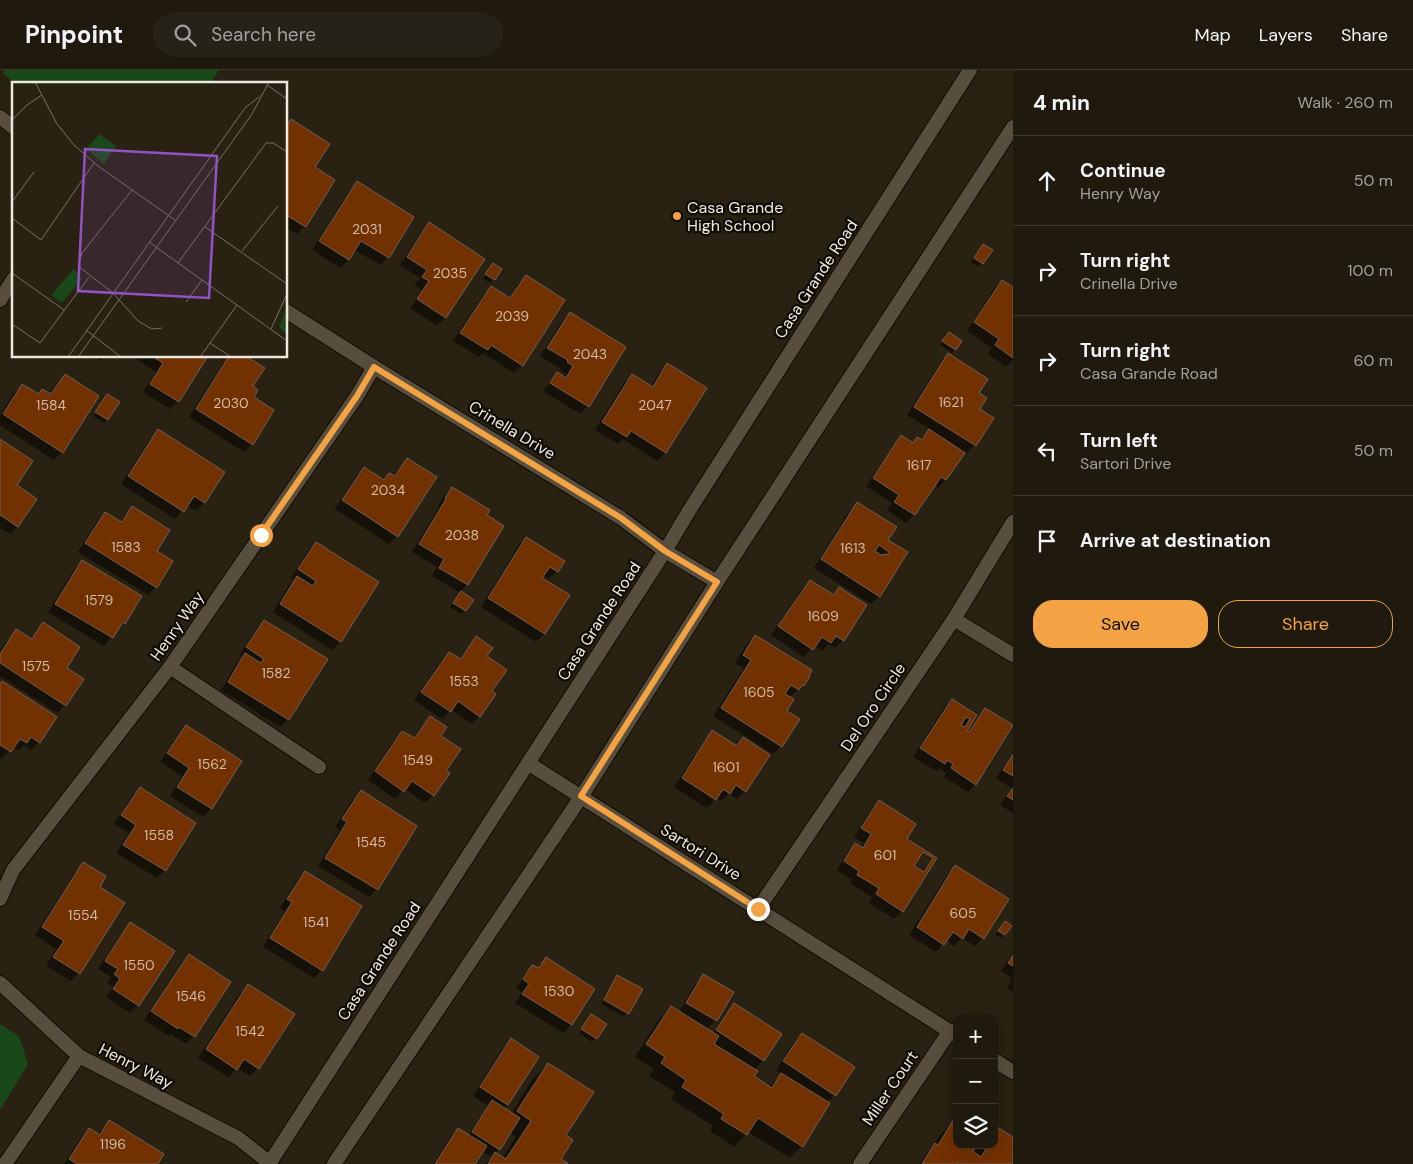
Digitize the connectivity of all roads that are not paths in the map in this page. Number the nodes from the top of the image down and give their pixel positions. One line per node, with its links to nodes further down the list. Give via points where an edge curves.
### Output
1 (970, 70): 10 (street, Casa Grande Road)
2 (0, 117): 3 (street)
3 (12, 126)
4 (1013, 128): 11 (street)
5 (12, 281): 6 (street)
6 (0, 300)
7 (288, 312): 8 (street, Crinella Drive)
8 (374, 367): 10 (street, Crinella Drive, via 621,518); 14 (street, Henry Way)
9 (1013, 522): 12 (street, Del Oro Circle)
10 (665, 551): 11 (street, Crinella Drive); 15 (street, Casa Grande Road)
11 (717, 582): 17 (street)
12 (954, 619): 13 (street); 19 (street, Del Oro Circle)
13 (1013, 655)
14 (170, 667): 16 (street); 18 (street, Henry Way, via 14,870)
15 (528, 763): 17 (street, Sartori Drive); 26 (street, Casa Grande Road)
16 (319, 766)
17 (581, 796): 19 (street, Sartori Drive); 27 (street)
18 (0, 899)
19 (758, 909): 21 (street, Sartori Drive)
20 (0, 982): 22 (street, Henry Way)
21 (953, 1034): 28 (street, Miller Court)
22 (79, 1056): 25 (street); 26 (street, Henry Way, via 238,1138)
23 (998, 1063): 24 (street)
24 (1013, 1072)
25 (5, 1164)
26 (270, 1164)
27 (334, 1164)
28 (860, 1164)

